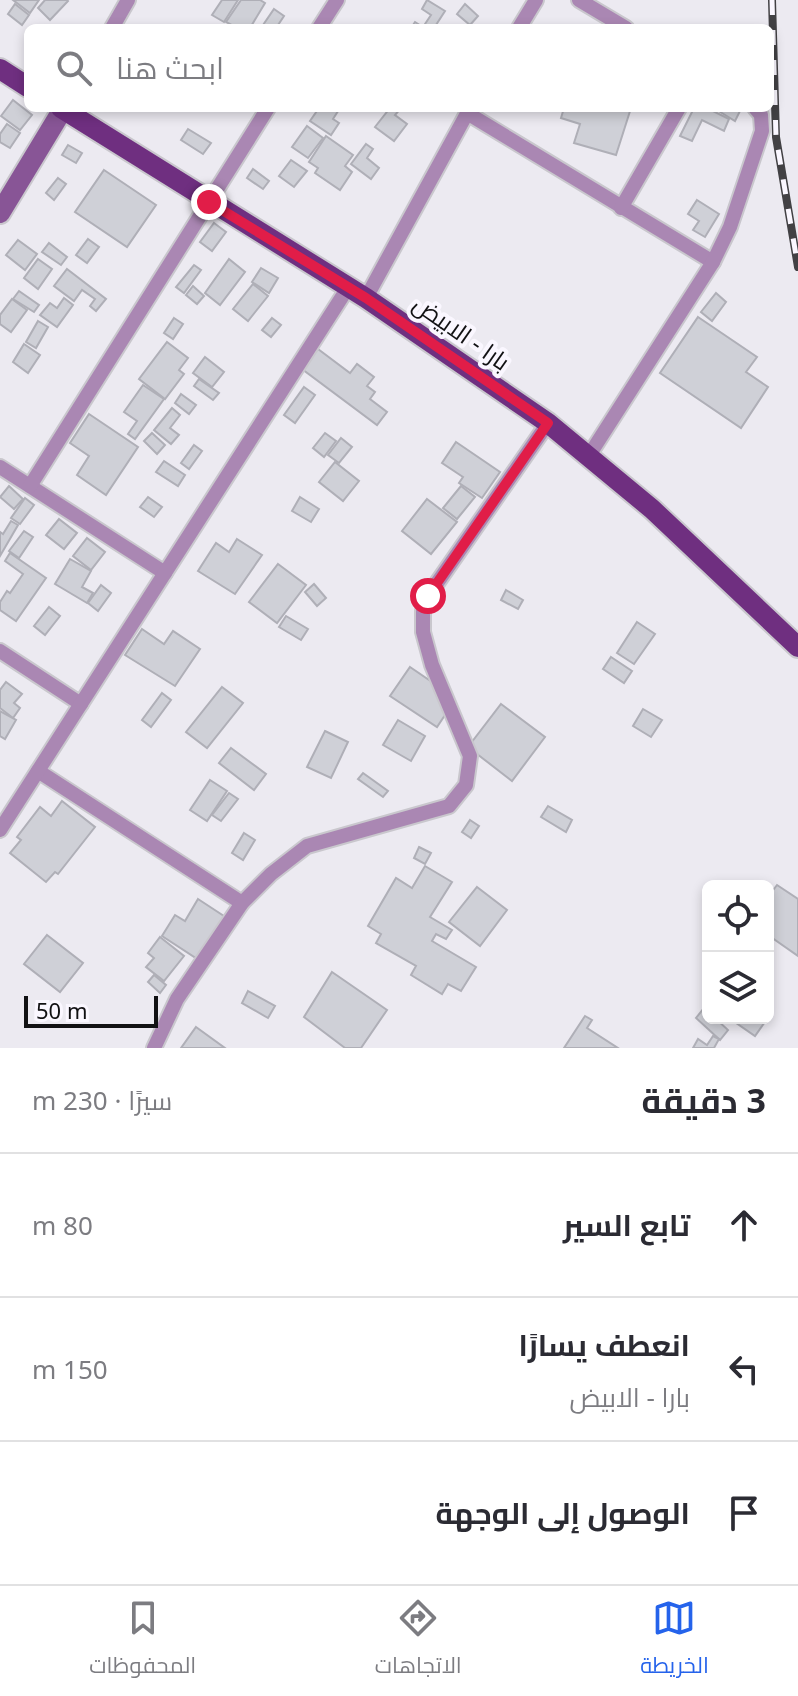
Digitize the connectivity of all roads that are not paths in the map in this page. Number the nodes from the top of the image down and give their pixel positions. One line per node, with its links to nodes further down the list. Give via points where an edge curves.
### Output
1 (128, 0): 5 (street)
2 (337, 0): 6 (street)
3 (536, 0): 7 (street)
4 (579, 0): 8 (street)
5 (114, 24)
6 (322, 24)
7 (521, 24)
8 (619, 24)
9 (0, 69): 10 (main road)
10 (24, 84)
11 (60, 112): 20 (main road)
12 (68, 112): 18 (main road, بارا - الابيض)
13 (265, 112): 18 (street)
14 (468, 112): 23 (street)
15 (472, 112): 19 (street)
16 (677, 112): 19 (street)
17 (758, 112): 21 (street, via 762,131)
18 (209, 202): 22 (main road, بارا - الابيض); 27 (street)
19 (621, 208): 21 (street)
20 (0, 213)
21 (713, 262): 25 (street)
22 (349, 286): 23 (main road, بارا - الابيض); 28 (street)
23 (366, 298): 24 (main road, بارا - الابيض)
24 (548, 423): 25 (main road, بارا - الابيض); 34 (street, via 428,596 423,611 432,665 470,756 466,785 449,806 307,846)
25 (588, 457): 29 (main road, بارا - الابيض, via 652,509)
26 (0, 467): 27 (street)
27 (30, 486): 28 (street)
28 (165, 573): 31 (street)
29 (798, 647)
30 (0, 651): 31 (street)
31 (81, 704): 32 (street)
32 (38, 771): 33 (street); 34 (street)
33 (0, 830)
34 (242, 903): 35 (street, via 177,999)
35 (154, 1048)

